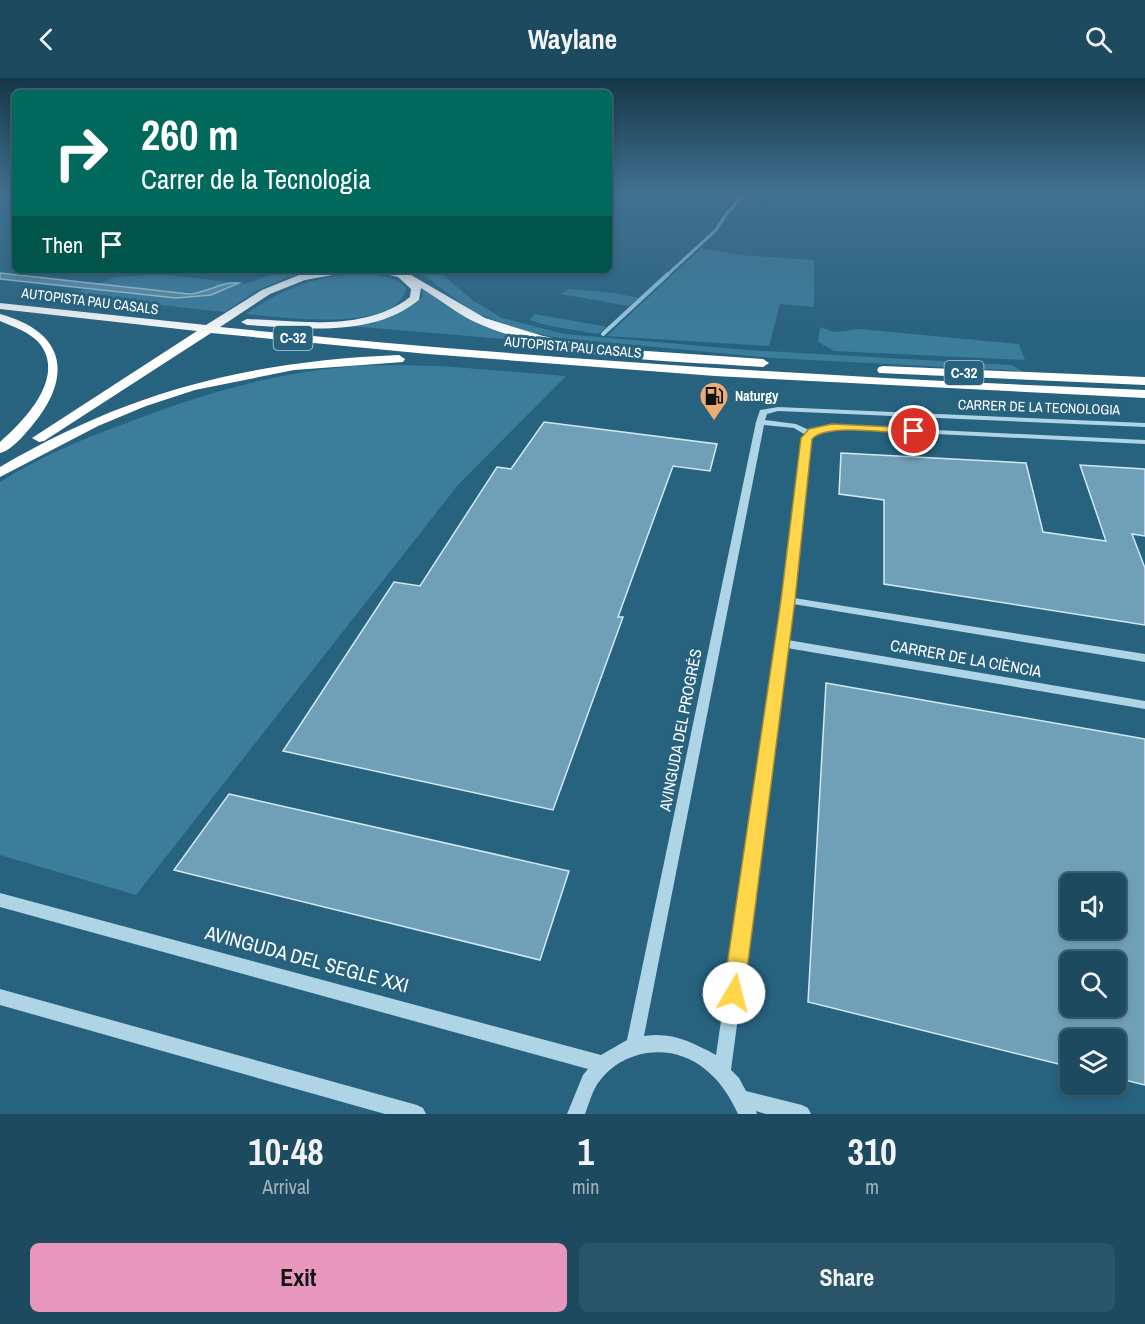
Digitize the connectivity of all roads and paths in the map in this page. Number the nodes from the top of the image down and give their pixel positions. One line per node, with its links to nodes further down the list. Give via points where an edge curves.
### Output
1 (318, 273): 17 (highway, via 289,281 238,310)
2 (387, 273): 7 (highway, via 405,278 417,294 411,303 394,313 353,322)
3 (392, 273): 8 (highway, via 413,277 461,310 495,325)
4 (0, 294): 7 (highway, AUTOPISTA PAU CASALS / C-32)
5 (0, 306): 9 (highway, AUTOPISTA PAU CASALS / C-32, via 278,337)
6 (0, 317): 16 (highway, via 34,333 55,364 48,395 28,423)
7 (246, 322): 8 (highway, AUTOPISTA PAU CASALS / C-32)
8 (607, 353): 10 (highway, AUTOPISTA PAU CASALS / C-32, via 874,370)
9 (586, 364): 11 (highway, AUTOPISTA PAU CASALS / C-32); 18 (highway, via 370,359 243,374 119,411 42,447)
10 (1145, 381)
11 (1145, 394)
12 (760, 422): 13 (street, CARRER DE LA TECNOLOGIA, via 763,412 778,409); 14 (street, via 796,426); 25 (street, AVINGUDA DEL PROGRÉS)
13 (1145, 425)
14 (809, 433): 15 (street, CARRER DE LA TECNOLOGIA, via 832,427); 19 (street)
15 (1145, 442)
16 (0, 449)
17 (0, 463)
18 (0, 472)
19 (788, 600): 20 (street); 21 (street, CARRER DE LA CIÈNCIA)
20 (781, 643): 22 (street, CARRER DE LA CIÈNCIA); 27 (street)
21 (1145, 658)
22 (1145, 705)
23 (0, 900): 26 (street, AVINGUDA DEL SEGLE XXI)
24 (0, 997): 29 (street)
25 (634, 1045): 26 (street); 27 (street, via 680,1045 702,1055)
26 (602, 1064): 30 (street, via 586,1085)
27 (722, 1071): 28 (street)
28 (745, 1106): 31 (street)
29 (417, 1114)
30 (576, 1114)
31 (802, 1114)

